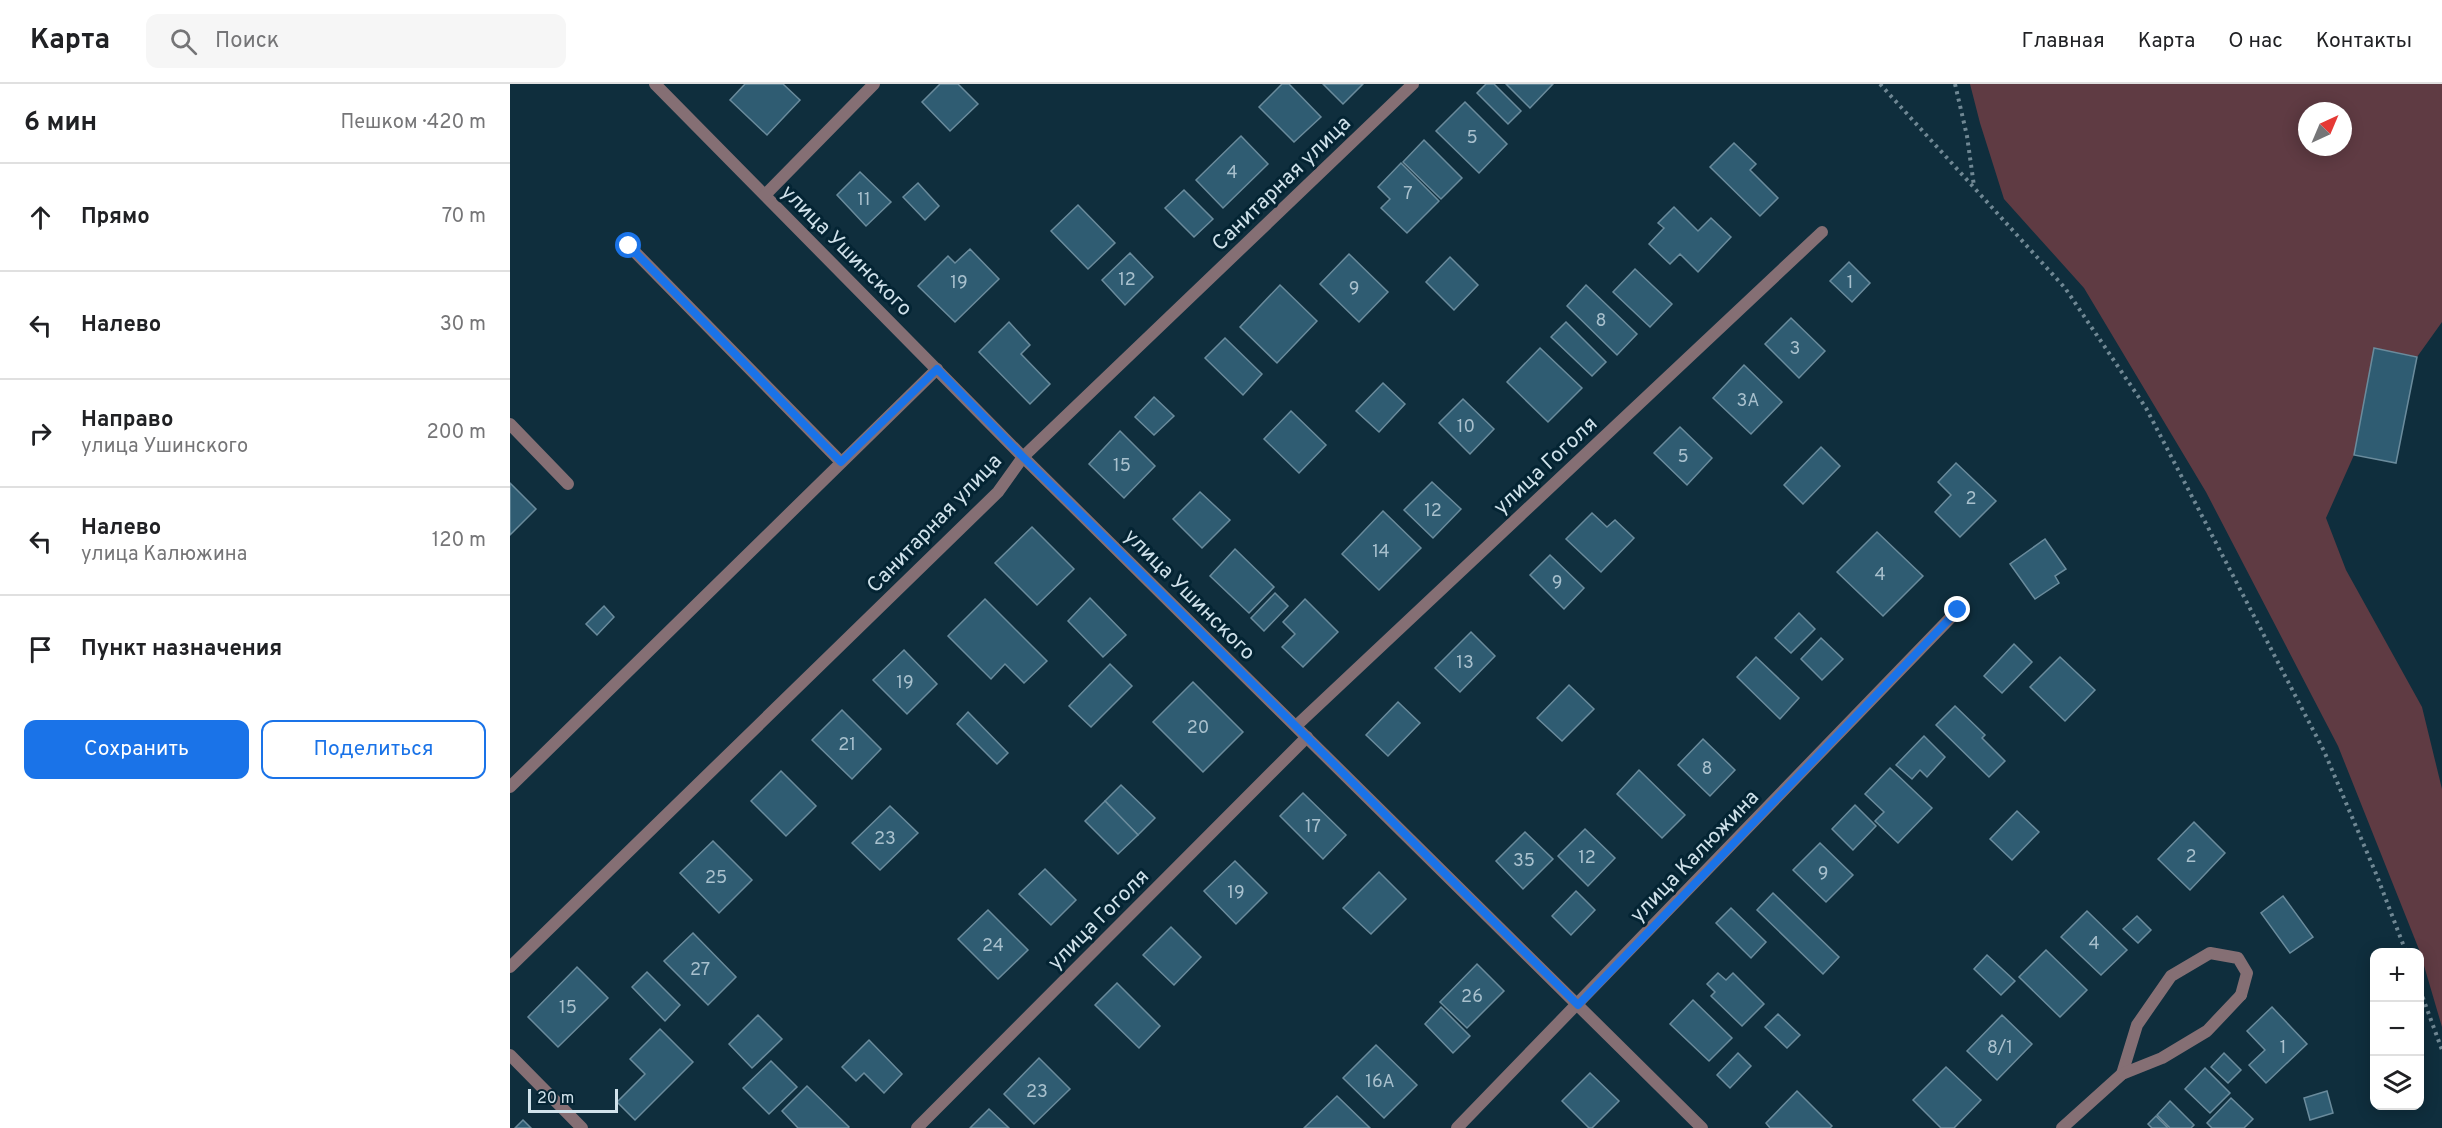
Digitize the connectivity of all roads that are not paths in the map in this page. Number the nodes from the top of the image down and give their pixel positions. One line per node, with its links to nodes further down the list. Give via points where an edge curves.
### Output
1 (655, 84): 4 (street, улица Ушинского)
2 (874, 84): 4 (street)
3 (1413, 84): 9 (street, Санитарная улица)
4 (765, 195): 7 (street, улица Ушинского)
5 (1822, 232): 13 (street, улица Гоголя)
6 (629, 246): 10 (street)
7 (937, 369): 9 (street, улица Ушинского); 10 (street)
8 (510, 424): 11 (street)
9 (1023, 457): 13 (street, улица Ушинского); 16 (street, Санитарная улица, via 998,492)
10 (841, 462): 15 (street)
11 (568, 484)
12 (1958, 610): 17 (street, улица Калюжина)
13 (1296, 726): 14 (street, улица Ушинского)
14 (1307, 737): 17 (street, улица Ушинского); 21 (street, улица Гоголя)
15 (510, 787)
16 (510, 967)
17 (1578, 1005): 22 (street, улица Калюжина); 23 (street, улица Ушинского)
18 (510, 1055): 20 (street)
19 (2122, 1074): 19 (street, via 2162,1058 2207,1031 2241,995 2247,973 2238,958 2210,953 2171,976 2137,1025); 24 (street)
20 (582, 1128)
21 (917, 1128)
22 (1456, 1128)
23 (1702, 1128)
24 (2061, 1128)

